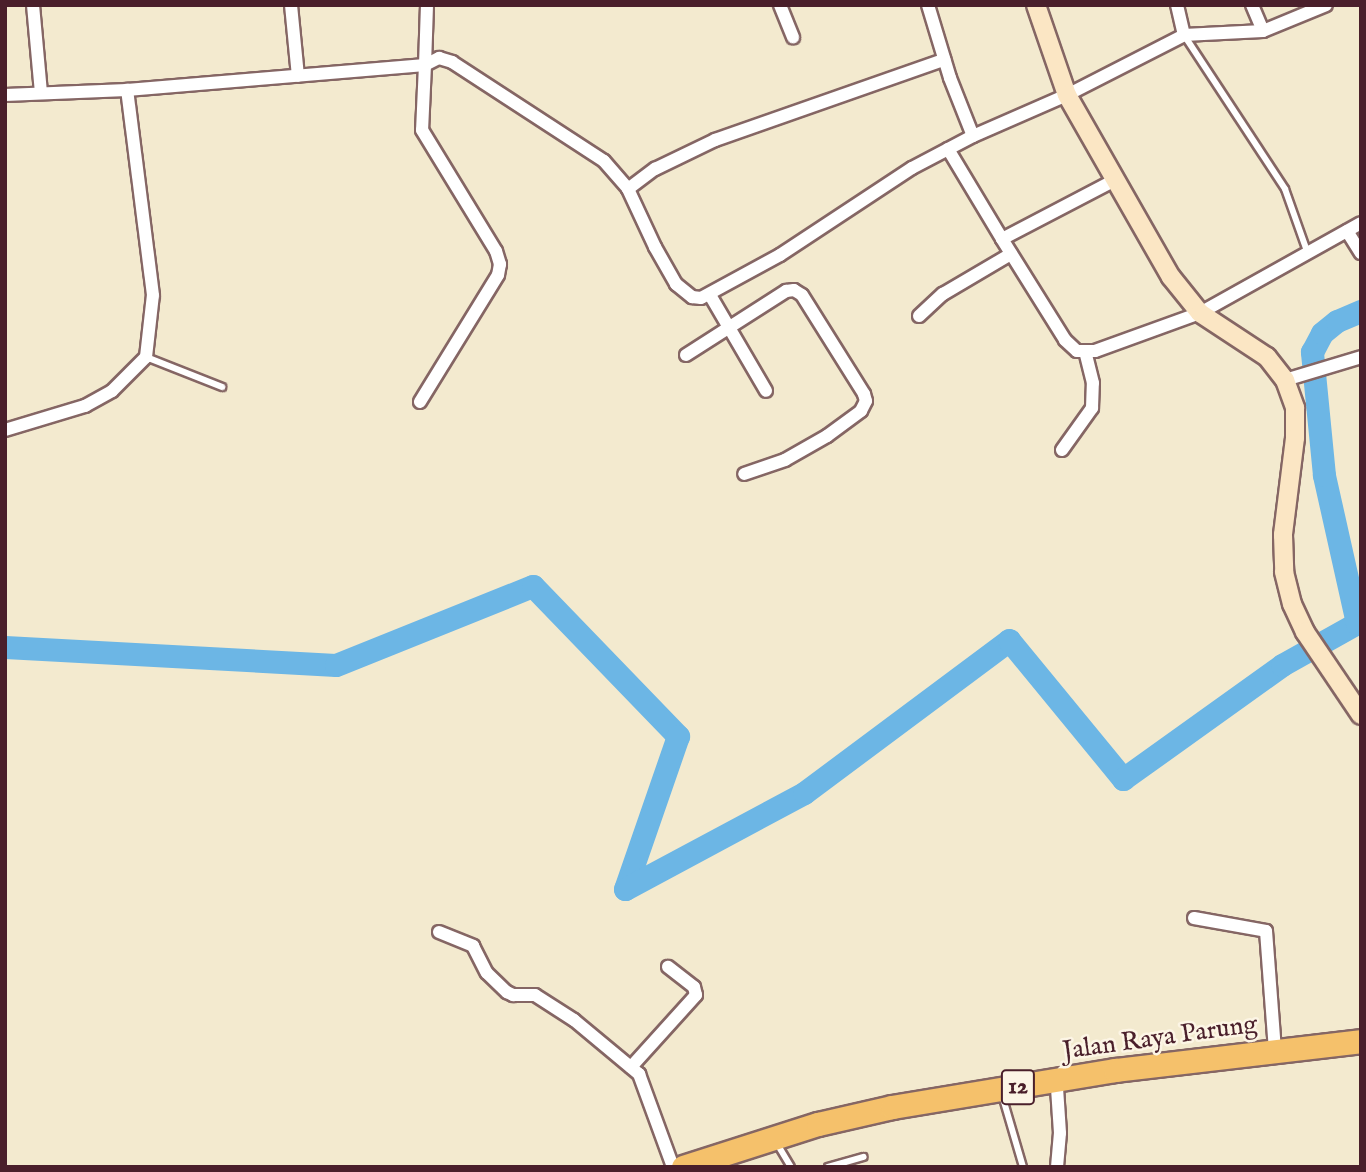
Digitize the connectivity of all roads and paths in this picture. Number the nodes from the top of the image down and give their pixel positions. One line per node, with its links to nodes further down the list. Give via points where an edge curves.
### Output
1 (33, 5): 17 (street)
2 (290, 5): 15 (street)
3 (427, 5): 14 (street)
4 (779, 5): 12 (street)
5 (928, 5): 13 (street)
6 (1036, 5): 19 (street)
7 (1177, 5): 11 (street)
8 (1252, 5): 10 (street)
9 (1326, 5): 10 (street)
10 (1263, 31): 11 (street)
11 (1184, 35): 19 (street); 28 (lane, via 1285,190)
12 (793, 38)
13 (944, 60): 20 (street); 23 (street, via 715,139 654,169)
14 (425, 65): 15 (street); 23 (street, via 439,58 452,62 604,161); 41 (street, via 422,130 500,264 498,275)
15 (298, 76): 16 (street)
16 (127, 90): 17 (street); 36 (street, via 153,295)
17 (41, 93): 18 (street)
18 (5, 95)
19 (1067, 96): 20 (street); 22 (street)
20 (973, 136): 21 (street)
21 (947, 149): 26 (street); 30 (street)
22 (1113, 181): 26 (street); 31 (street, via 1171,277)
23 (628, 189): 30 (street, via 676,284 692,297)
24 (1361, 223): 25 (street)
25 (1347, 231): 28 (street); 29 (street)
26 (1002, 239): 27 (street)
27 (1011, 254): 32 (street, via 943,294); 34 (street, via 1065,340 1077,351)
28 (1308, 254): 31 (street)
29 (1361, 254)
30 (710, 295): 33 (street)
31 (1200, 313): 34 (street); 38 (street, via 1267,357)
32 (919, 316)
33 (731, 326): 35 (street); 40 (street); 44 (street, via 786,290 794,290 802,295 866,401 861,411 812,446)
34 (1085, 351): 43 (street, via 1093,383 1092,408)
35 (686, 355)
36 (146, 357): 39 (lane); 42 (street, via 112,391 85,406)
37 (1361, 357): 38 (street)
38 (1285, 380): 45 (street, via 1296,408 1283,535 1284,572 1305,632)
39 (222, 387)
40 (766, 391)
41 (420, 402)
42 (5, 430)
43 (1062, 450)
44 (744, 474)
45 (1361, 715)
46 (1194, 918): 50 (street, via 1266,931)
47 (439, 932): 52 (street, via 473,946 487,973 507,992 535,995)
48 (668, 967): 52 (street, via 694,987 696,995)
49 (1361, 1041): 50 (highway, Jalan Raya Parung / 12)
50 (1275, 1050): 54 (highway, Jalan Raya Parung / 12, via 1115,1070)
51 (1361, 1052): 53 (highway, Jalan Raya Parung / 12)
52 (631, 1067): 58 (street, via 644,1083)
53 (1057, 1088): 54 (highway, Jalan Raya Parung / 12); 57 (street)
54 (1002, 1095): 55 (highway, Jalan Raya Parung / 12, via 883,1118); 59 (highway, Jalan Raya Parung / 12, via 892,1107 818,1124); 63 (lane)
55 (779, 1147): 60 (highway, Jalan Raya Parung / 12); 61 (lane)
56 (864, 1157): 62 (lane)
57 (1060, 1166)
58 (673, 1167)
59 (683, 1167)
60 (722, 1167)
61 (791, 1167)
62 (828, 1167)
63 (1023, 1167)

